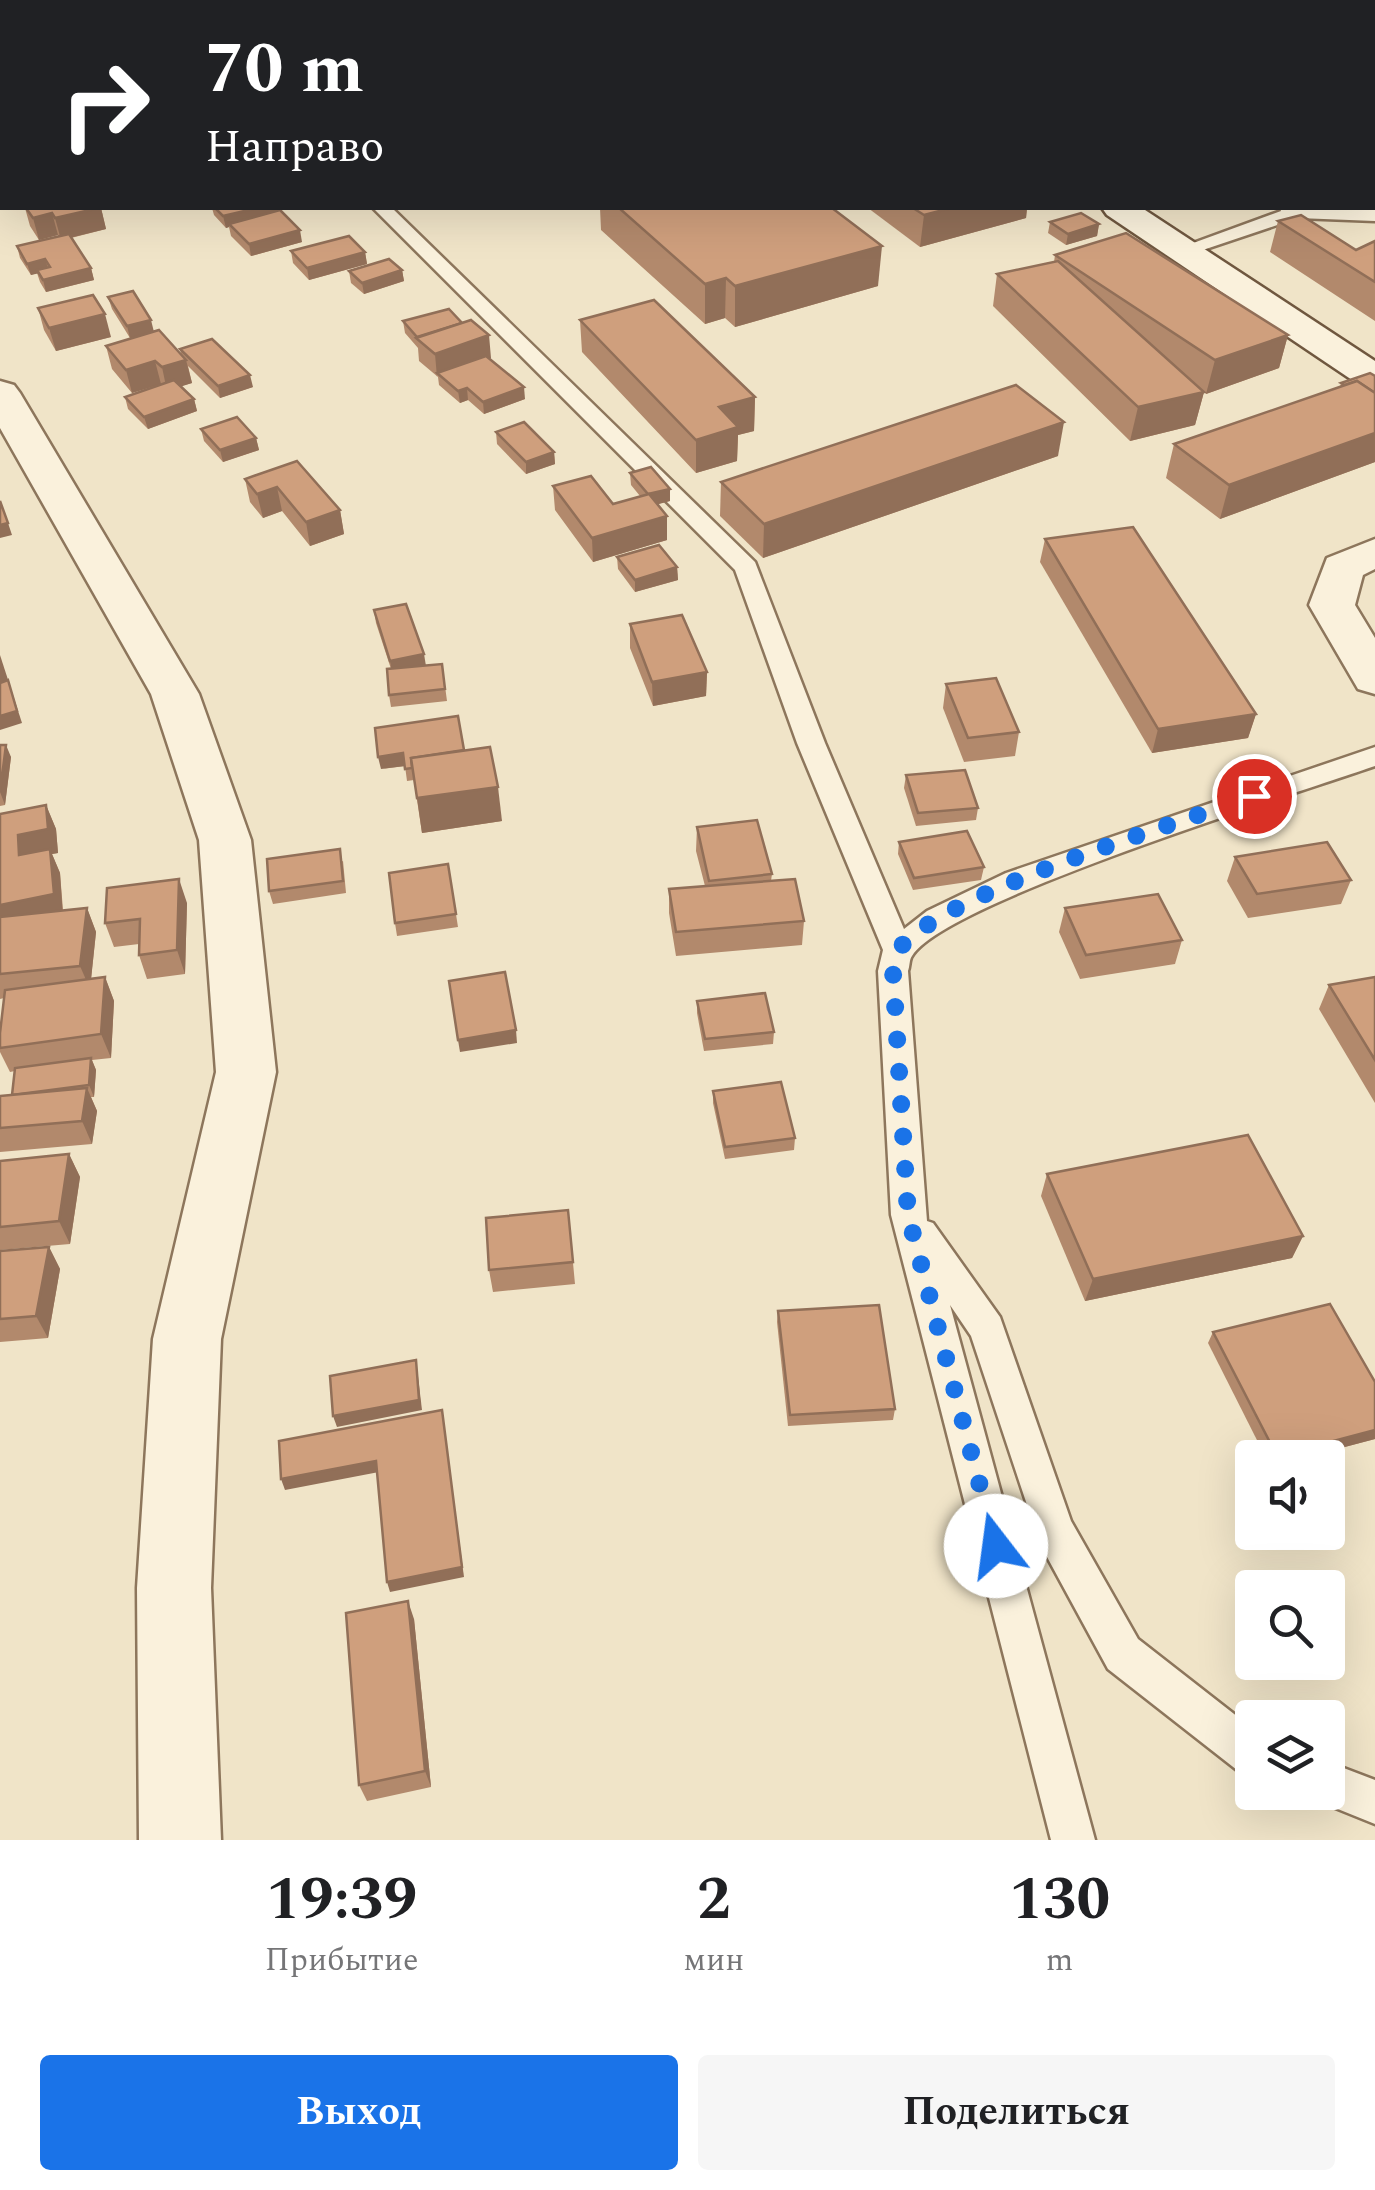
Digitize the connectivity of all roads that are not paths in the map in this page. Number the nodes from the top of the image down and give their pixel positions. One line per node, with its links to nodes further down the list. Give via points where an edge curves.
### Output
1 (384, 210): 11 (lane, via 746,567)
2 (1122, 210): 5 (street)
3 (1292, 210): 4 (lane); 5 (lane)
4 (1375, 215)
5 (1184, 250): 6 (street)
6 (1375, 378)
7 (0, 392): 16 (street, via 175,694 225,840 246,1072 187,1339 174,1588)
8 (1375, 552): 9 (street, via 1343,568 1332,605)
9 (1375, 678)
10 (1375, 756): 11 (lane, via 1016,881 938,919)
11 (898, 950): 12 (lane, via 893,972)
12 (908, 1215): 13 (lane, via 987,1329 1054,1530 1124,1654); 17 (lane)
13 (1235, 1742)
14 (1345, 1791): 15 (lane)
15 (1375, 1802)
16 (180, 1840)
17 (1074, 1840)

